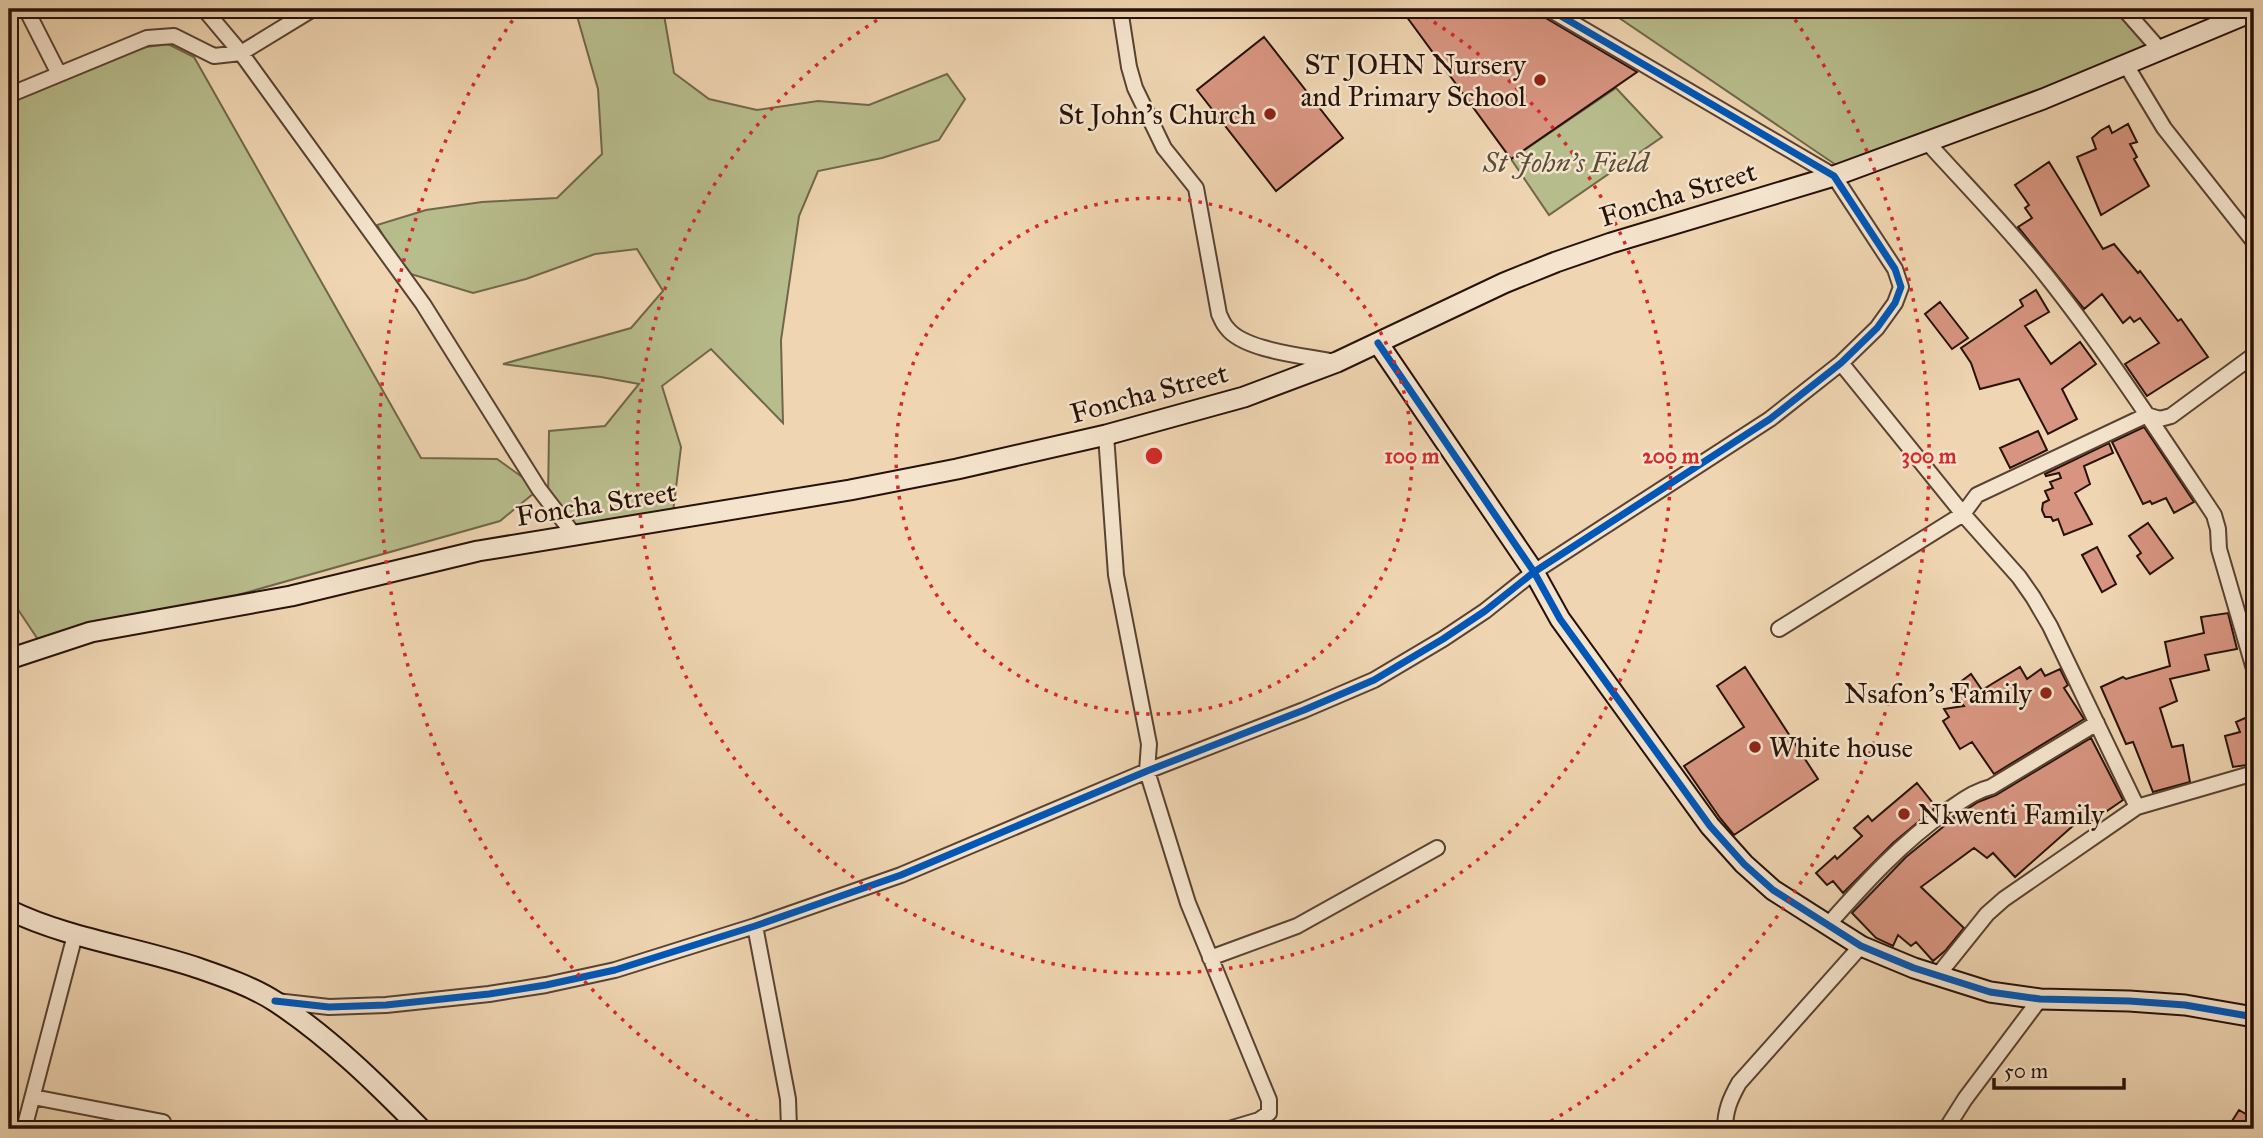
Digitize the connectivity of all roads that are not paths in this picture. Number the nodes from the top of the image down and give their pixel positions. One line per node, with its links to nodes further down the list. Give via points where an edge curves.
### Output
1 (26, 9): 11 (street)
2 (204, 9): 9 (street)
3 (313, 9): 9 (street)
4 (1120, 9): 18 (street, via 1135,88 1164,148 1196,188 1219,314 1227,330 1255,346)
5 (1549, 9): 14 (street)
6 (2124, 9): 8 (street)
7 (2254, 11): 8 (main road, Foncha Street)
8 (2160, 50): 10 (main road, Foncha Street)
9 (241, 53): 11 (street, via 214,56 174,36 147,38); 23 (street, via 423,304 538,489)
10 (2126, 65): 13 (main road, Foncha Street); 15 (street, via 2164,128)
11 (59, 74): 12 (street)
12 (9, 95)
13 (1927, 142): 14 (main road, Foncha Street); 20 (street, via 2042,270)
14 (1834, 176): 16 (main road, Foncha Street, via 1567,258 1504,282); 19 (street, via 1895,269 1901,287 1877,328)
15 (2254, 242)
16 (1378, 342): 18 (main road, Foncha Street); 24 (main road)
17 (2254, 355): 20 (street, via 2171,416)
18 (1336, 362): 21 (main road, Foncha Street, via 1244,397)
19 (1841, 363): 22 (street); 24 (street, via 1770,419)
20 (2147, 415): 22 (street, via 1999,483 1977,495); 27 (street, via 2214,515 2219,549)
21 (1106, 435): 23 (main road, Foncha Street, via 850,490); 29 (street, via 1116,575 1149,744)
22 (1963, 514): 25 (street); 28 (street, via 2033,597)
23 (575, 536): 26 (main road, Foncha Street, via 478,551 291,596 91,632)
24 (1534, 572): 29 (street, via 1485,611 1374,680); 35 (main road, via 1560,618 1710,826 1773,891)
25 (1779, 629)
26 (9, 659)
27 (2254, 669)
28 (2097, 723): 31 (street); 35 (street, via 1991,787 1978,790 1930,823 1882,864)
29 (1147, 771): 34 (street, via 901,875); 38 (street)
30 (2254, 773): 31 (street)
31 (2137, 807): 39 (street, via 2004,899)
32 (1437, 848): 38 (street, via 1297,926)
33 (9, 910): 36 (main road)
34 (755, 926): 41 (street, via 615,970 489,994 329,1007); 47 (street, via 788,1099)
35 (1827, 926): 37 (main road)
36 (75, 935): 41 (main road, via 195,967); 43 (street)
37 (1861, 946): 39 (main road); 49 (street, via 1739,1083 1730,1098)
38 (1210, 958): 48 (street, via 1269,1100 1269,1113)
39 (1938, 975): 40 (main road, via 1990,992)
40 (2040, 999): 42 (main road, via 2185,1005); 50 (street)
41 (275, 1001): 46 (main road, via 347,1055)
42 (2254, 1017)
43 (33, 1097): 44 (street); 45 (street)
44 (163, 1122)
45 (24, 1129)
46 (421, 1129)
47 (789, 1129)
48 (1229, 1129)
49 (1725, 1129)
50 (1946, 1129)

